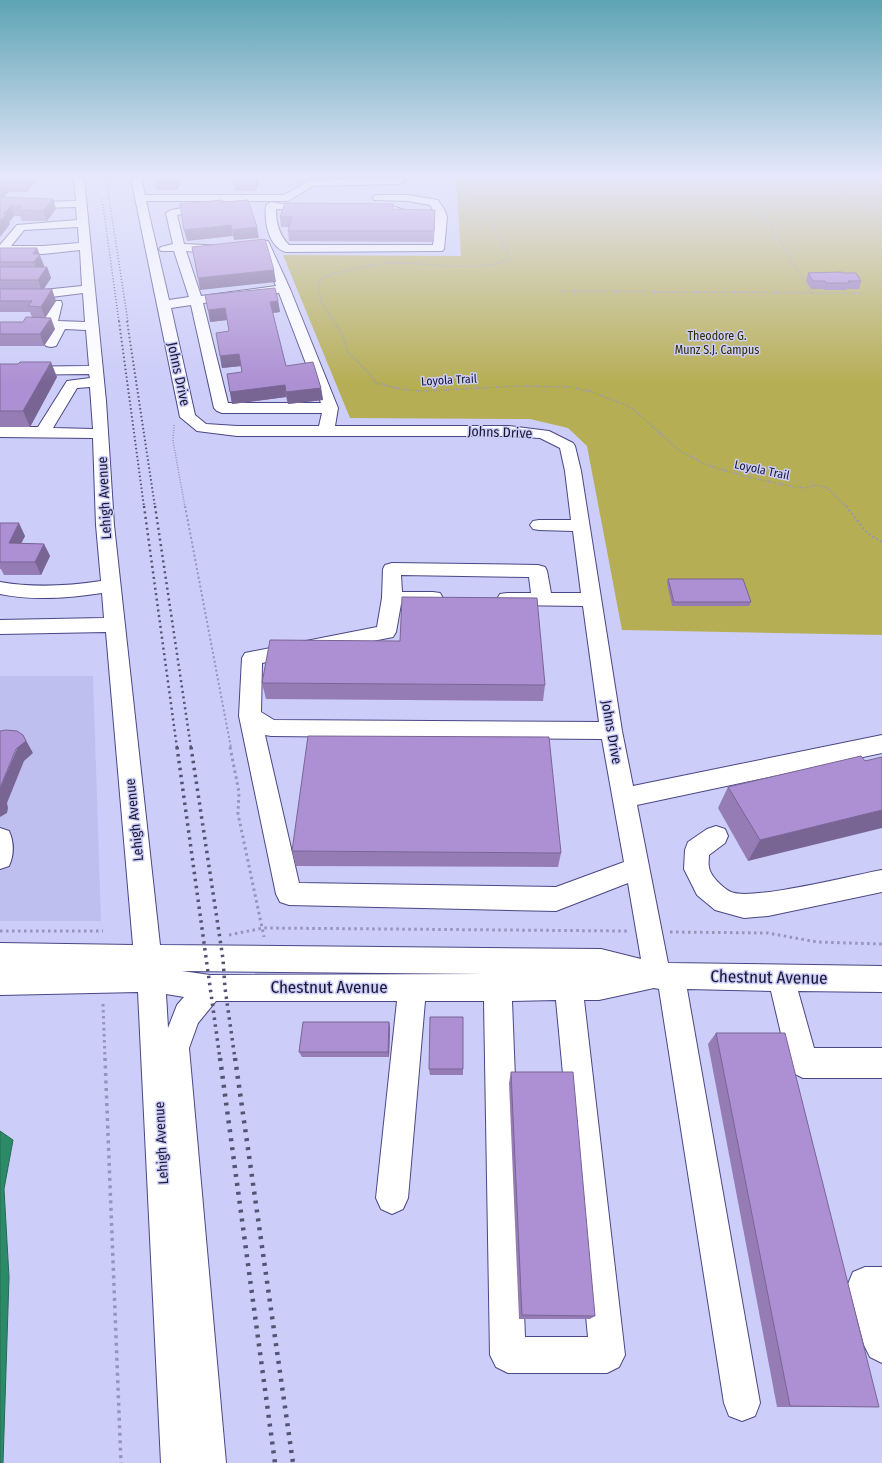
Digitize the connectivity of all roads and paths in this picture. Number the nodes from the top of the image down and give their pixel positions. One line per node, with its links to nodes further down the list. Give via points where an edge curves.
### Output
1 (35, 246): 11 (street)
2 (85, 246): 13 (street, Lehigh Avenue)
3 (151, 246): 12 (street, Johns Drive)
4 (232, 246): 10 (street, via 206,249)
5 (265, 246): 16 (street)
6 (284, 246): 7 (street, via 438,249)
7 (438, 246)
8 (504, 246): 38 (path, Loyola Trail, via 508,258 503,263 481,267 383,263 331,273 318,284 321,302 342,334 348,352 376,383 422,392 519,386 570,387 589,391 631,408 680,451 707,466 789,486 826,487 868,533)
9 (784, 246): 18 (path)
10 (179, 247): 12 (street); 21 (street)
11 (33, 250): 13 (street); 14 (street)
12 (152, 250): 23 (street, Johns Drive)
13 (86, 252): 14 (street); 15 (street, Lehigh Avenue)
14 (1, 253)
15 (89, 289): 20 (street, via 43,294); 26 (street, Lehigh Avenue)
16 (284, 289): 21 (street); 30 (street)
17 (559, 291): 18 (path)
18 (812, 293): 19 (path)
19 (864, 293)
20 (0, 294)
21 (196, 300): 23 (street); 30 (street, via 222,408)
22 (56, 304): 25 (street)
23 (164, 305): 32 (street, Johns Drive, via 188,417 202,428 237,431)
24 (36, 324): 25 (street)
25 (56, 325): 26 (street); 27 (street)
26 (93, 326): 29 (street, Lehigh Avenue)
27 (51, 343)
28 (0, 371): 29 (street)
29 (97, 376): 34 (street, via 72,384); 35 (street, Lehigh Avenue)
30 (330, 408): 32 (street)
31 (174, 418): 57 (path, via 173,441 177,466 239,792 238,814)
32 (326, 431): 37 (street, Johns Drive, via 509,431 543,434 567,446)
33 (0, 432): 34 (street)
34 (43, 432): 35 (street)
35 (100, 434): 39 (street, Lehigh Avenue)
36 (539, 525): 37 (street)
37 (581, 526): 45 (street, Johns Drive)
38 (882, 542)
39 (110, 586): 40 (street, via 68,592 20,592); 46 (street, Lehigh Avenue)
40 (0, 588)
41 (392, 598): 42 (street); 44 (street, via 392,569 538,571); 48 (street, via 386,632 252,658)
42 (455, 599)
43 (486, 599): 44 (street)
44 (542, 600): 45 (street)
45 (592, 600): 49 (street, Johns Drive)
46 (115, 624): 47 (street); 64 (street, Lehigh Avenue)
47 (0, 627)
48 (250, 716): 49 (street, via 271,728); 55 (street, via 289,894 556,899)
49 (611, 731): 51 (street, Johns Drive)
50 (882, 744): 51 (street)
51 (624, 798): 55 (street, Johns Drive)
52 (716, 836): 56 (street, via 697,850 696,869 706,888 724,902 744,906 768,904)
53 (0, 838): 54 (street)
54 (0, 858)
55 (638, 868): 60 (street, Johns Drive)
56 (882, 881)
57 (263, 928): 60 (path); 61 (path)
58 (0, 931): 59 (path)
59 (103, 931)
60 (650, 932): 62 (path, via 768,933 817,942); 67 (street, Johns Drive)
61 (264, 943)
62 (882, 944)
63 (0, 956): 64 (street, Chestnut Avenue)
64 (150, 968): 65 (street, Chestnut Avenue); 70 (street, Chestnut Avenue); 72 (street, Chestnut Avenue); 80 (street, Lehigh Avenue)
65 (497, 975): 66 (street, Chestnut Avenue); 66 (street, via 508,1355 606,1355); 71 (street, Chestnut Avenue)
66 (567, 975): 67 (street, Chestnut Avenue, via 600,987)
67 (664, 976): 68 (street, Chestnut Avenue); 78 (street, Johns Drive)
68 (781, 978): 69 (street, Chestnut Avenue); 74 (street, via 803,1062)
69 (882, 979)
70 (0, 982)
71 (412, 987): 72 (street, Chestnut Avenue); 75 (street)
72 (210, 988): 81 (street, via 187,1015 175,1048)
73 (103, 1004): 79 (path)
74 (882, 1063)
75 (392, 1198)
76 (882, 1284): 77 (street, via 865,1284)
77 (882, 1345)
78 (742, 1403)
79 (121, 1463)
80 (180, 1463)
81 (207, 1463)

